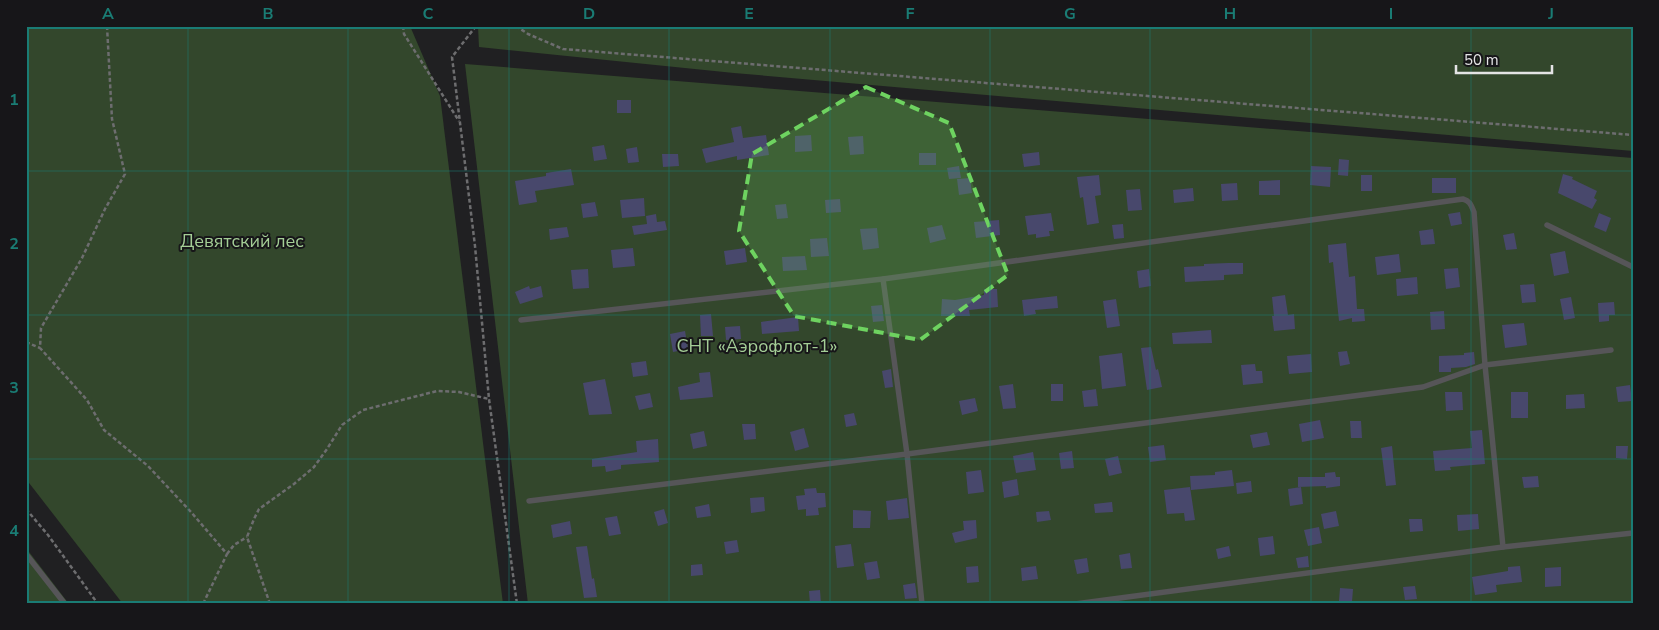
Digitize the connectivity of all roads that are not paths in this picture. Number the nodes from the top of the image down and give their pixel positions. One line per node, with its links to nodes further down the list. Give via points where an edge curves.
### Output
1 (1548, 225): 2 (lane)
2 (1633, 267)
3 (883, 279): 4 (lane); 6 (lane, via 1463,199 1468,200 1474,212); 7 (lane)
4 (521, 320)
5 (1611, 350): 6 (lane)
6 (1485, 365): 7 (lane, via 1423,387); 10 (lane)
7 (907, 454): 8 (lane); 13 (lane)
8 (529, 501)
9 (1633, 533): 10 (lane)
10 (1503, 547): 14 (lane)
11 (26, 554): 12 (lane)
12 (65, 604)
13 (922, 604)
14 (1075, 604)

